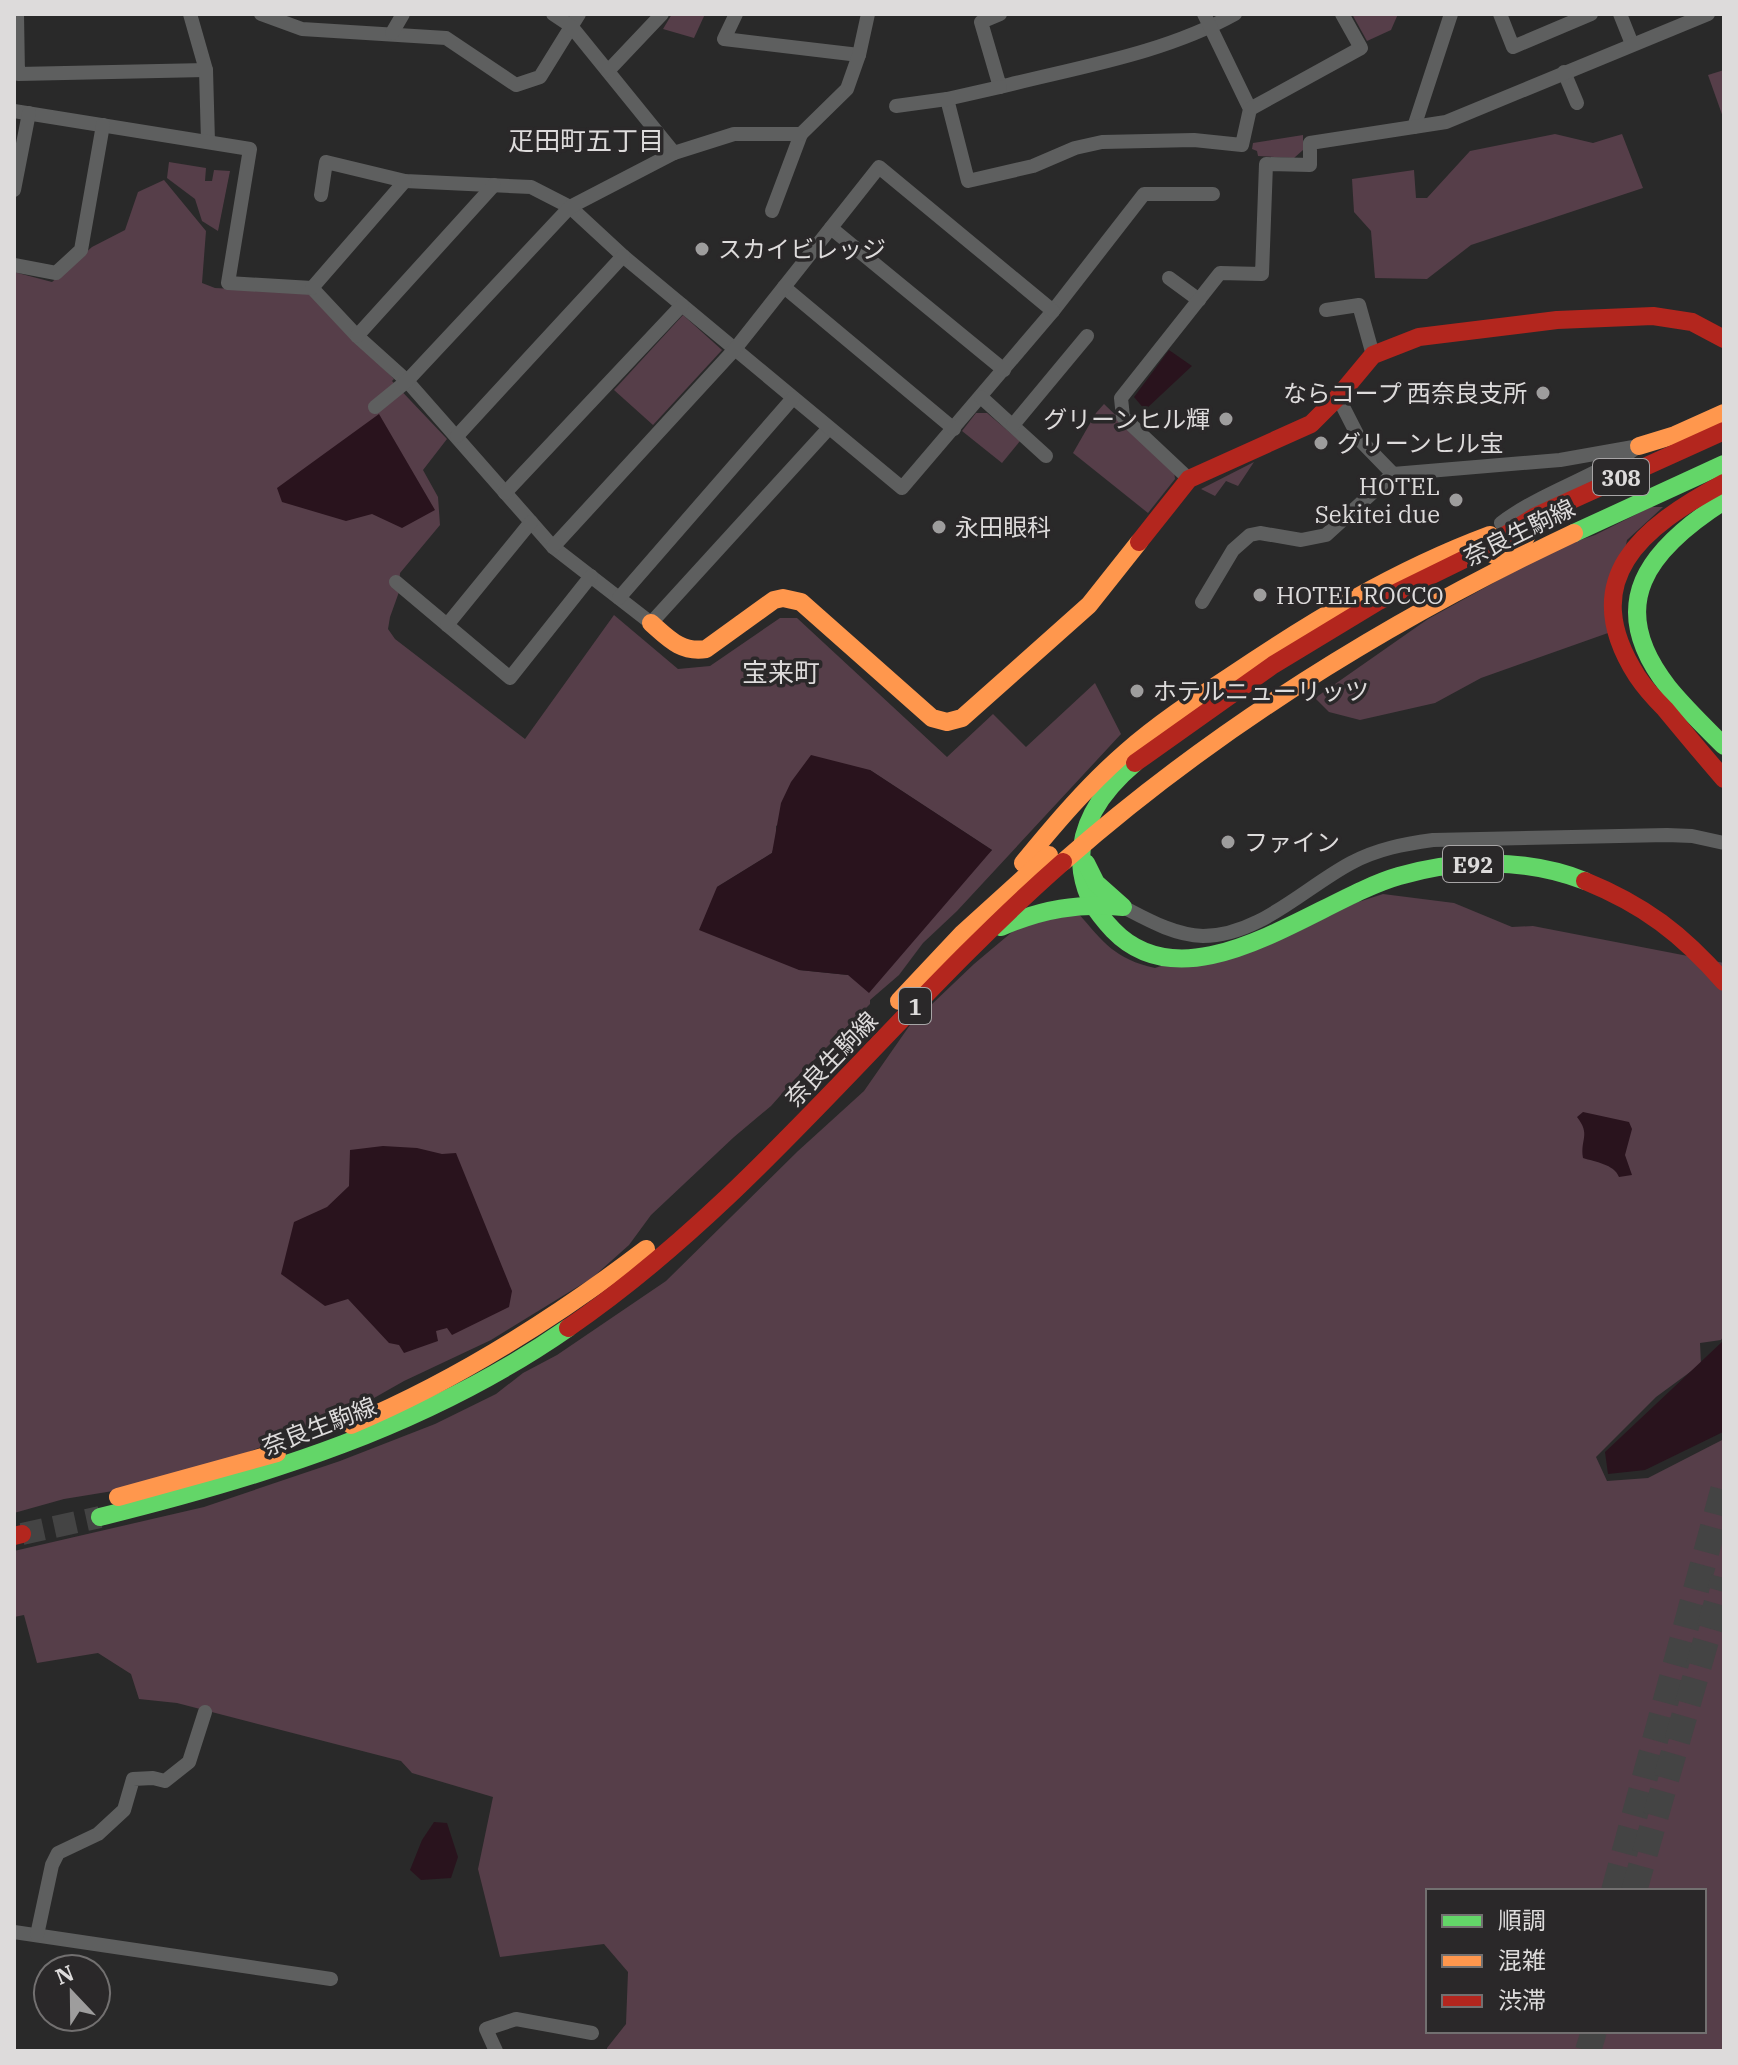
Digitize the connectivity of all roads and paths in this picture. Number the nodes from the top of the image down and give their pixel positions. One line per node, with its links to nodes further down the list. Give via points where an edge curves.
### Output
1 (17, 14): 24 (street, via 18,74)
2 (190, 14): 24 (street)
3 (261, 14): 20 (street)
4 (311, 14): 20 (street)
5 (403, 14): 21 (street)
6 (553, 14): 18 (street)
7 (662, 14): 25 (street)
8 (736, 14): 23 (street, via 724,39)
9 (868, 14): 23 (street)
10 (1000, 14): 27 (street, via 981,22)
11 (1235, 14): 19 (street)
12 (1342, 14): 31 (street, via 1361,48)
13 (1451, 14): 34 (street)
14 (1500, 14): 15 (street, via 1513,47)
15 (1591, 14)
16 (1620, 14): 22 (street)
17 (1708, 14): 22 (street)
18 (575, 20): 21 (street, via 540,77 516,85 446,38); 25 (street)
19 (1207, 21): 27 (street, via 1147,50); 31 (street)
20 (302, 29): 21 (street)
21 (392, 33)
22 (1632, 44): 26 (street)
23 (859, 55): 35 (street, via 847,89)
24 (206, 70): 36 (street)
25 (608, 71): 37 (street)
26 (1564, 72): 29 (street); 34 (street, via 1446,122)
27 (1000, 87): 28 (street)
28 (947, 99): 30 (street); 31 (street, via 968,181 1102,142 1242,145)
29 (1577, 103)
30 (896, 106)
31 (1250, 109)
32 (22, 112): 33 (street); 40 (street)
33 (103, 125): 36 (street); 47 (street, via 81,250 56,273)
34 (1414, 127): 51 (street, via 1310,143 1310,165 1266,164 1262,274 1220,273)
35 (801, 134): 37 (street, via 734,134); 44 (street)
36 (208, 142): 50 (street, via 250,149 228,283)
37 (674, 153): 43 (street)
38 (405, 181): 39 (street); 42 (street, via 326,162); 50 (street)
39 (494, 185): 43 (street, via 531,187); 56 (street)
40 (14, 190)
41 (1213, 194): 54 (street, via 1144,194)
42 (321, 195)
43 (570, 207): 46 (street); 61 (street)
44 (772, 211)
45 (831, 228): 49 (street); 54 (street, via 879,167); 60 (street)
46 (623, 256): 52 (street); 71 (street)
47 (14, 265)
48 (1169, 278): 51 (street)
49 (784, 287): 58 (street); 69 (street)
50 (312, 288): 56 (street)
51 (1199, 300): 77 (street, via 1121,398 1123,417)
52 (682, 305): 58 (street); 79 (street)
53 (1326, 310): 59 (street, via 1359,305)
54 (1053, 311): 60 (street)
55 (1722, 333): 59 (main road, via 1653,316 1557,320 1419,337)
56 (357, 336): 61 (street)
57 (1087, 336): 67 (street)
58 (735, 349): 64 (street); 84 (street)
59 (1373, 355): 63 (main road)
60 (1004, 370): 62 (street)
61 (407, 381): 65 (street); 71 (street)
62 (981, 397): 67 (street); 69 (street)
63 (1338, 397): 76 (street, via 1360,440); 77 (main road, via 1311,424)
64 (793, 398): 68 (street); 87 (street)
65 (375, 407)
66 (1724, 413): 73 (main road)
67 (1013, 425): 74 (street)
68 (829, 428): 69 (street, via 902,488); 89 (street)
69 (954, 429)
70 (1724, 431): 82 (main road, 308)
71 (457, 436): 79 (street)
72 (1724, 443): 82 (main road, 308)
73 (1639, 446): 76 (street, via 1560,460); 83 (street, via 1518,511)
74 (1046, 456)
75 (1724, 464): 93 (main road, 奈良生駒線 / 1, via 1554,540 1385,630 1219,737)
76 (1393, 474): 88 (street, via 1326,535 1301,540 1250,535 1233,550)
77 (1189, 479): 89 (main road, via 1089,605 954,721 932,718 792,599 774,600 697,651 680,648)
78 (1724, 483): 92 (main road, via 1678,507 1642,537 1621,567 1611,618 1625,660)
79 (505, 493): 81 (street)
80 (1724, 501): 91 (main road, via 1659,551 1645,572 1636,610 1655,669)
81 (531, 522): 84 (street); 90 (street)
82 (1523, 531): 83 (main road, E92); 96 (main road, 奈良生駒線 / 1, via 1242,705 1118,798)
83 (1485, 543): 96 (main road, 奈良生駒線 / 1, via 1334,608 1138,742 1069,808); 98 (main road, E92, via 1293,652 1190,723 1103,795 1085,830 1081,853 1086,891 1095,910 1140,950 1202,958 1252,944 1394,877 1438,866 1504,865 1572,876 1638,903 1686,939)
84 (553, 547): 85 (street)
85 (591, 576): 87 (street); 90 (street, via 510,678)
86 (396, 582): 90 (street)
87 (619, 598): 89 (street)
88 (1202, 602)
89 (651, 623)
90 (447, 625)
91 (1724, 746)
92 (1724, 779)
93 (1105, 827): 95 (main road, via 1087,853 1086,865 1090,877); 97 (main road, 奈良生駒線 / 1)
94 (1724, 843): 95 (street, via 1667,835 1405,844 1348,864 1264,918 1223,935 1179,933)
95 (1123, 907): 97 (main road, via 1066,904)
96 (962, 934): 97 (main road, 奈良生駒線 / 1, via 740,1166 653,1244 546,1324 361,1421 99,1510 244,1480 414,1415 563,1330 728,1198)
97 (984, 934)
98 (1724, 982)
99 (205, 1712): 101 (street, via 189,1762 165,1781 133,1779 124,1810 98,1834 58,1853)
100 (14, 1932): 101 (street)
101 (37, 1935): 102 (street)
102 (331, 1979)
103 (592, 2033): 104 (street, via 516,2019 486,2029)
104 (496, 2051)

